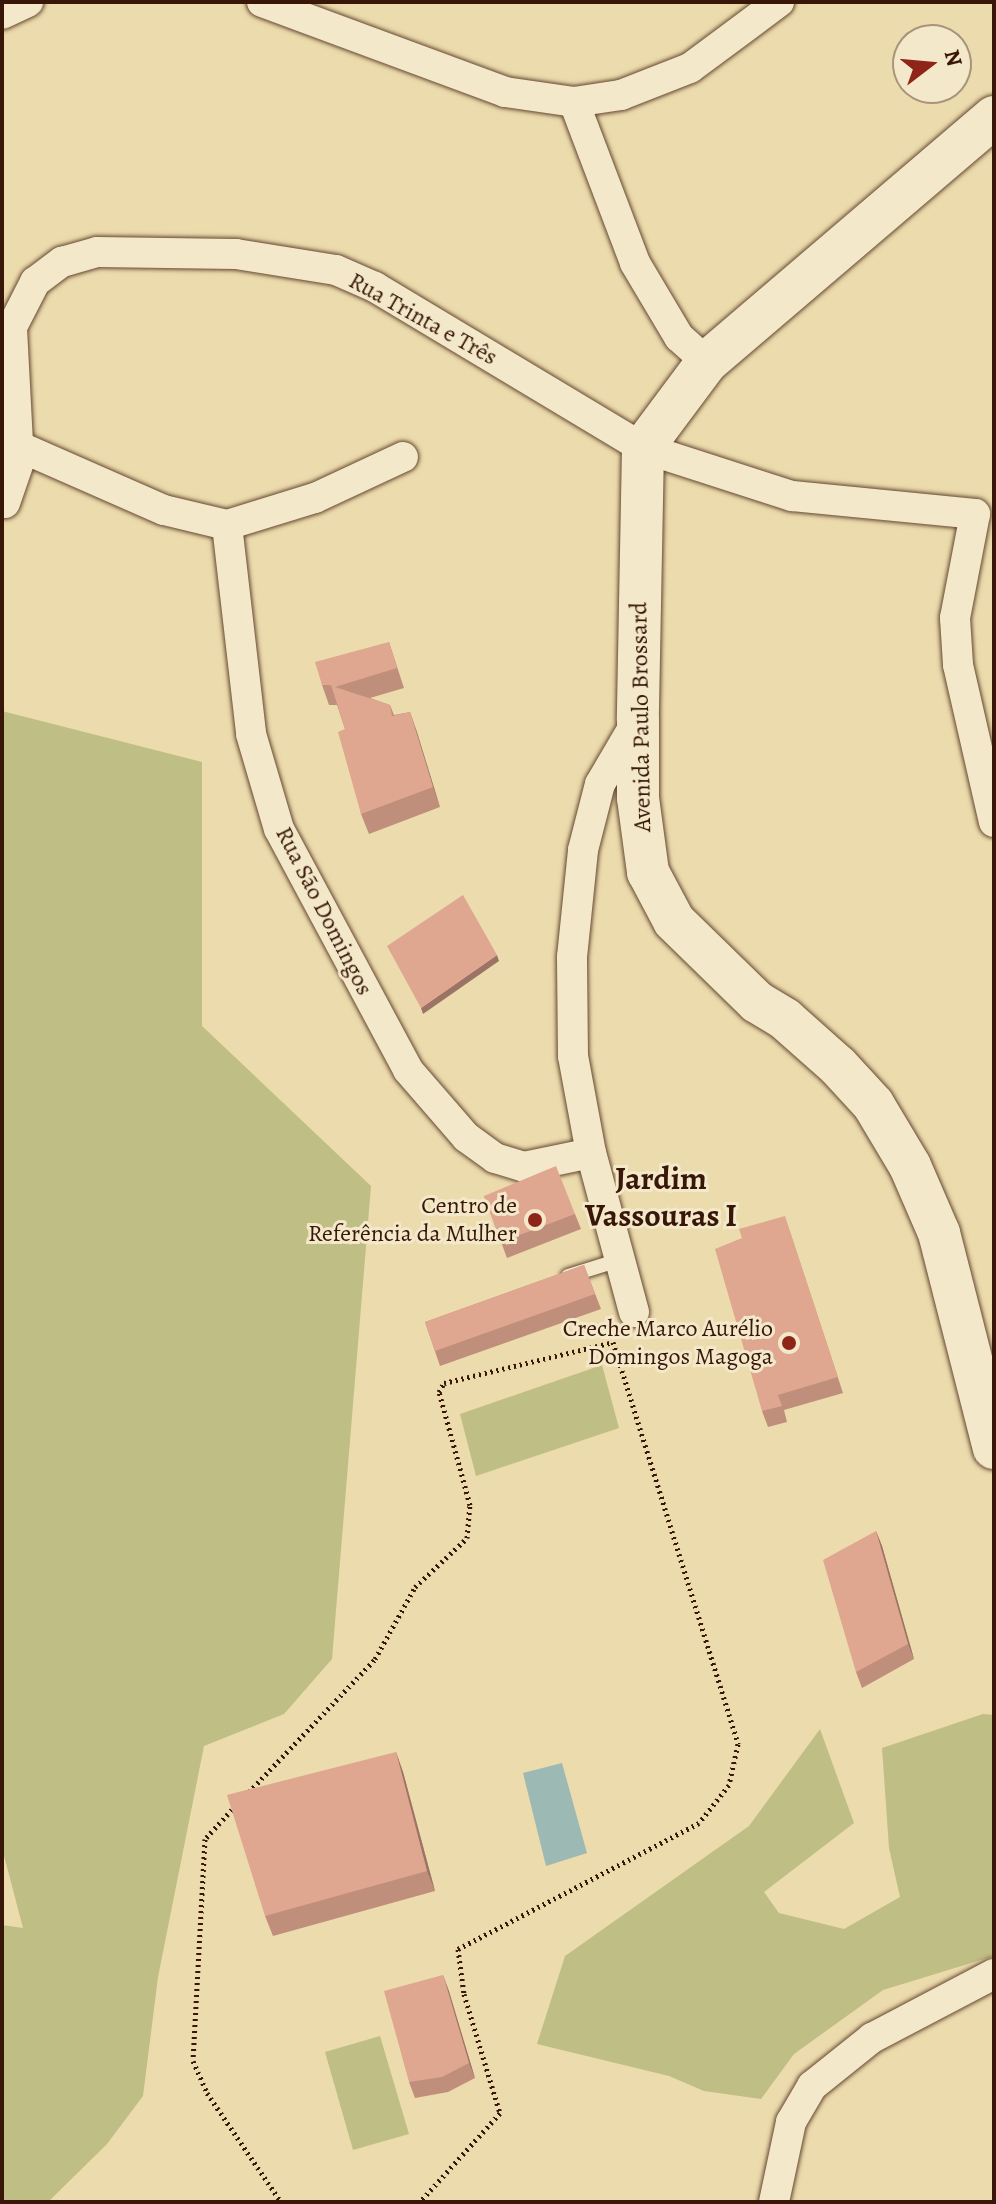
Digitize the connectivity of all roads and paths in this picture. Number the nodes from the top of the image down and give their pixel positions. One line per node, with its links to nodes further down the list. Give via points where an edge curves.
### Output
1 (28, 2): 4 (street)
2 (262, 2): 5 (street, via 505,92)
3 (779, 2): 5 (street, via 670,78 621,95)
4 (2, 14)
5 (574, 102): 7 (street, via 635,263 679,337)
6 (994, 117): 7 (main road)
7 (707, 362): 9 (main road)
8 (18, 446): 9 (street, Rua Trinta e Três, via 12,327 35,282 62,262 97,252 236,254 336,270 375,287); 11 (street, Rua Trinta e Três, via 19,462); 13 (street, via 164,510)
9 (643, 448): 12 (street, Rua Trinta e Três, via 792,496); 14 (main road, Avenida Paulo Brossard)
10 (403, 457): 13 (street, via 315,498)
11 (5, 503)
12 (985, 505): 15 (street, via 955,618 958,665)
13 (227, 525): 17 (street, Rua São Domingos, via 251,734 279,829 408,1070 466,1137 495,1158 524,1167)
14 (638, 720): 17 (street, via 600,784 583,850 572,957 573,1056); 21 (main road, Avenida Paulo Brossard, via 638,798 648,872 674,921 757,1002 785,1019 838,1066 888,1129 939,1233)
15 (985, 752): 16 (street)
16 (994, 822)
17 (591, 1153): 18 (street)
18 (619, 1260): 19 (lane); 20 (street)
19 (546, 1283)
20 (634, 1312)
21 (994, 1448)
22 (994, 1974): 25 (street, via 872,2038 812,2086 791,2122)
23 (281, 2202): 24 (path, via 207,2093 193,2061 205,1839 375,1659 415,1587 467,1538 470,1505 439,1392 444,1383 613,1342 738,1744 729,1785 699,1823 458,1949 464,1994 500,2113)
24 (420, 2202)
25 (774, 2202)

